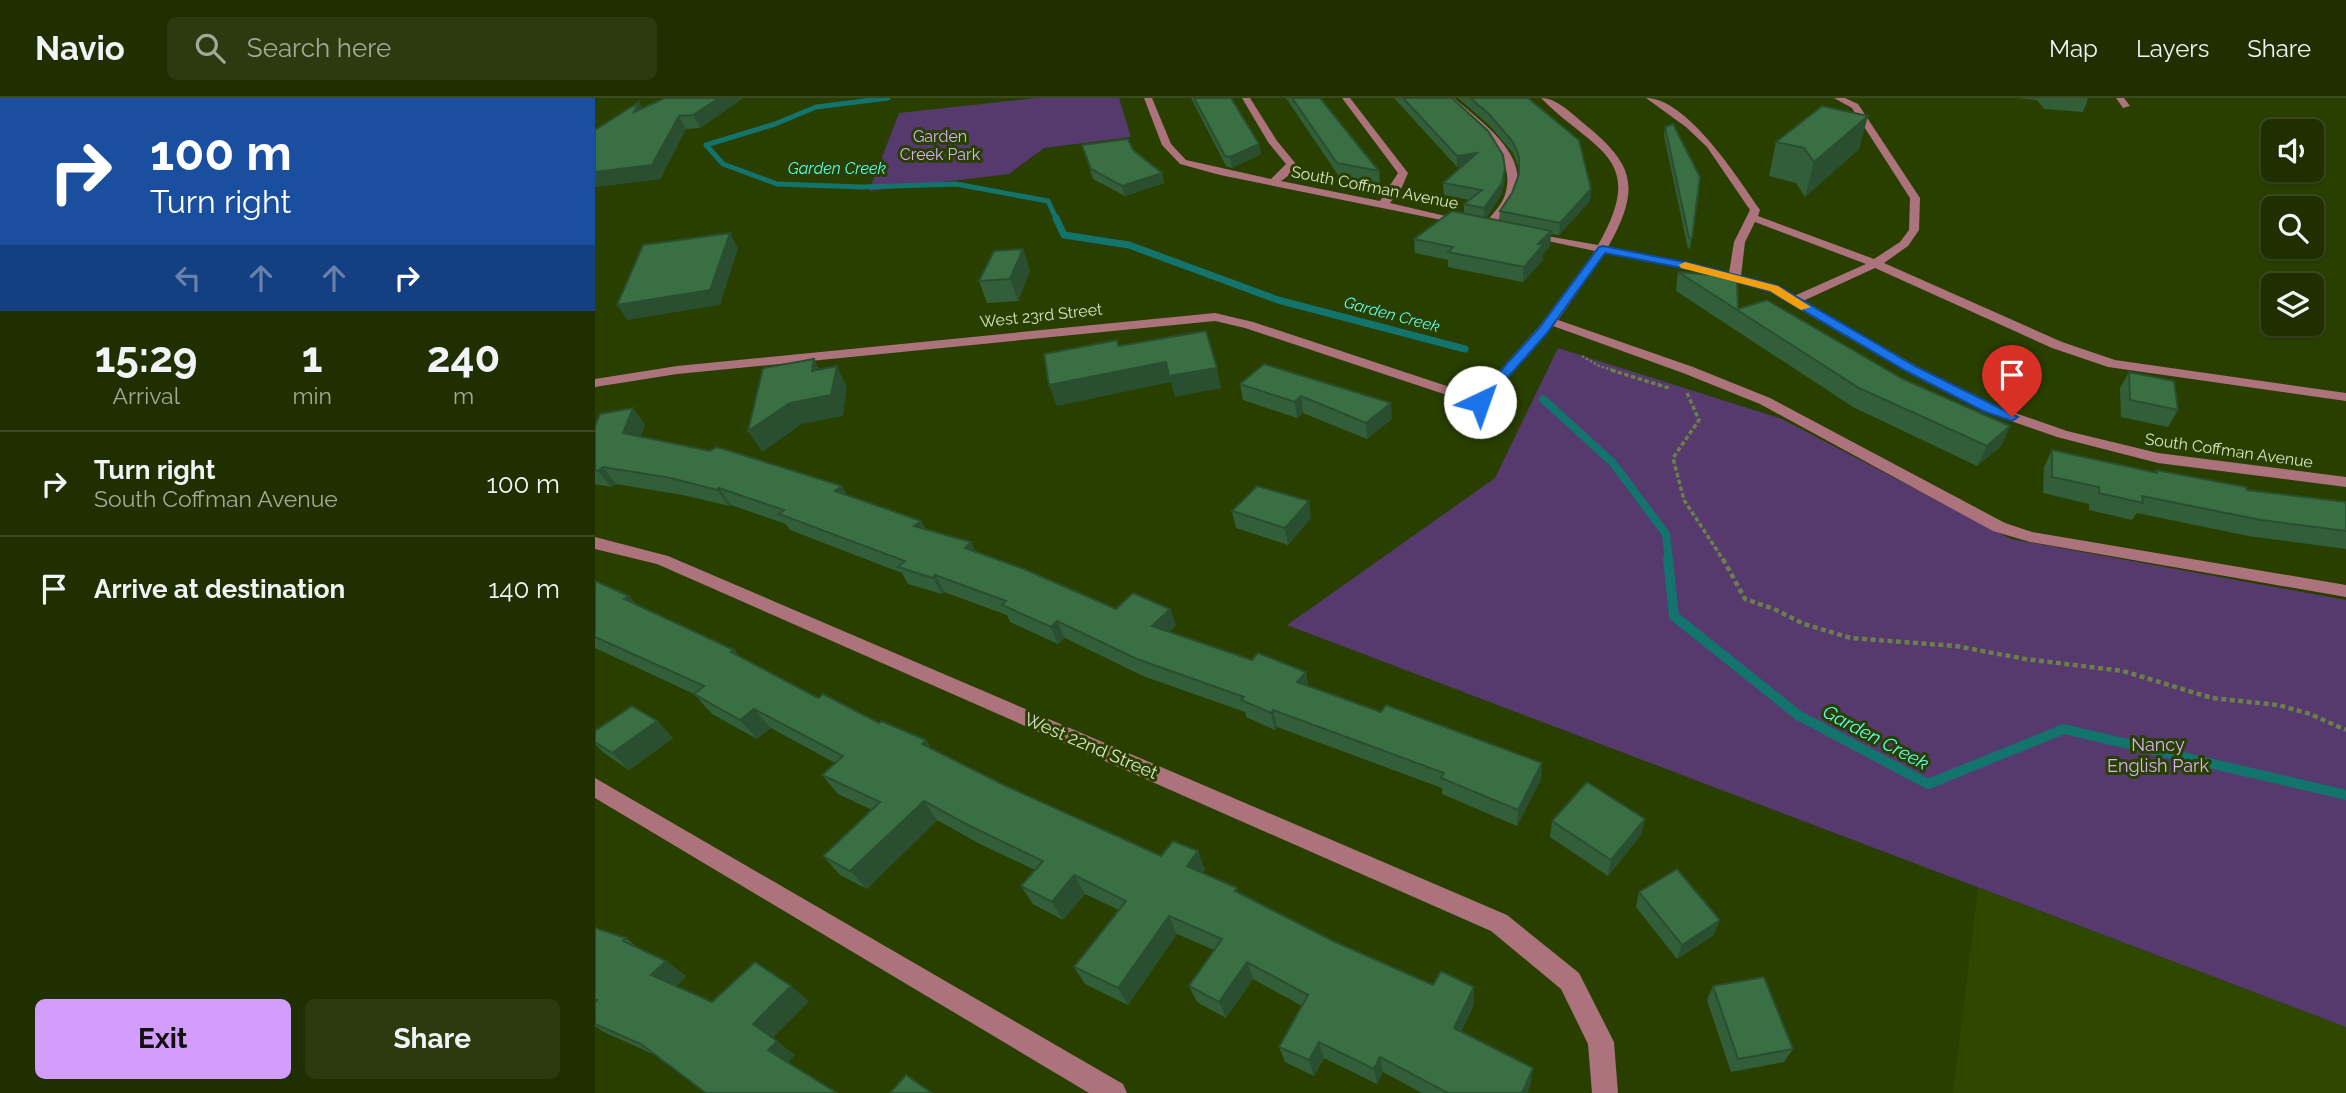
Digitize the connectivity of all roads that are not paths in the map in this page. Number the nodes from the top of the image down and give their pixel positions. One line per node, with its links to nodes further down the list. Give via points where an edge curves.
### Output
1 (1148, 98): 8 (street, South Coffman Avenue, via 1167,145 1183,162)
2 (1246, 98): 8 (street, via 1291,164)
3 (1346, 98): 9 (street, via 1403,173)
4 (1449, 98): 11 (street, via 1511,162 1515,180)
5 (1545, 98): 12 (street, via 1604,146 1624,174 1622,204)
6 (1650, 98): 10 (street, via 1710,145 1755,210)
7 (1838, 98): 13 (street, via 1855,106 1915,198 1914,230 1904,244)
8 (1273, 183): 9 (street, South Coffman Avenue)
9 (1383, 205): 11 (street, South Coffman Avenue)
10 (1753, 218): 13 (street); 14 (street, via 1743,232)
11 (1500, 229): 12 (street, South Coffman Avenue)
12 (1603, 249): 14 (street, South Coffman Avenue); 16 (street)
13 (1875, 264): 15 (street); 18 (street, via 2057,345 2113,364)
14 (1735, 277): 15 (street, South Coffman Avenue, via 1774,289)
15 (1793, 301): 19 (street, South Coffman Avenue, via 1987,408 2062,434 2158,458)
16 (1547, 326): 17 (street, West 23rd Street, via 1480,402 1215,317 677,369); 21 (street, via 1688,370 1765,401 1999,527 2031,537)
17 (595, 383)
18 (2346, 397)
19 (2346, 482)
20 (595, 543): 24 (street, West 22nd Street, via 662,560 1499,923 1570,981 1601,1042)
21 (2346, 591)
22 (595, 787): 23 (street)
23 (1114, 1093)
24 (1605, 1093)

